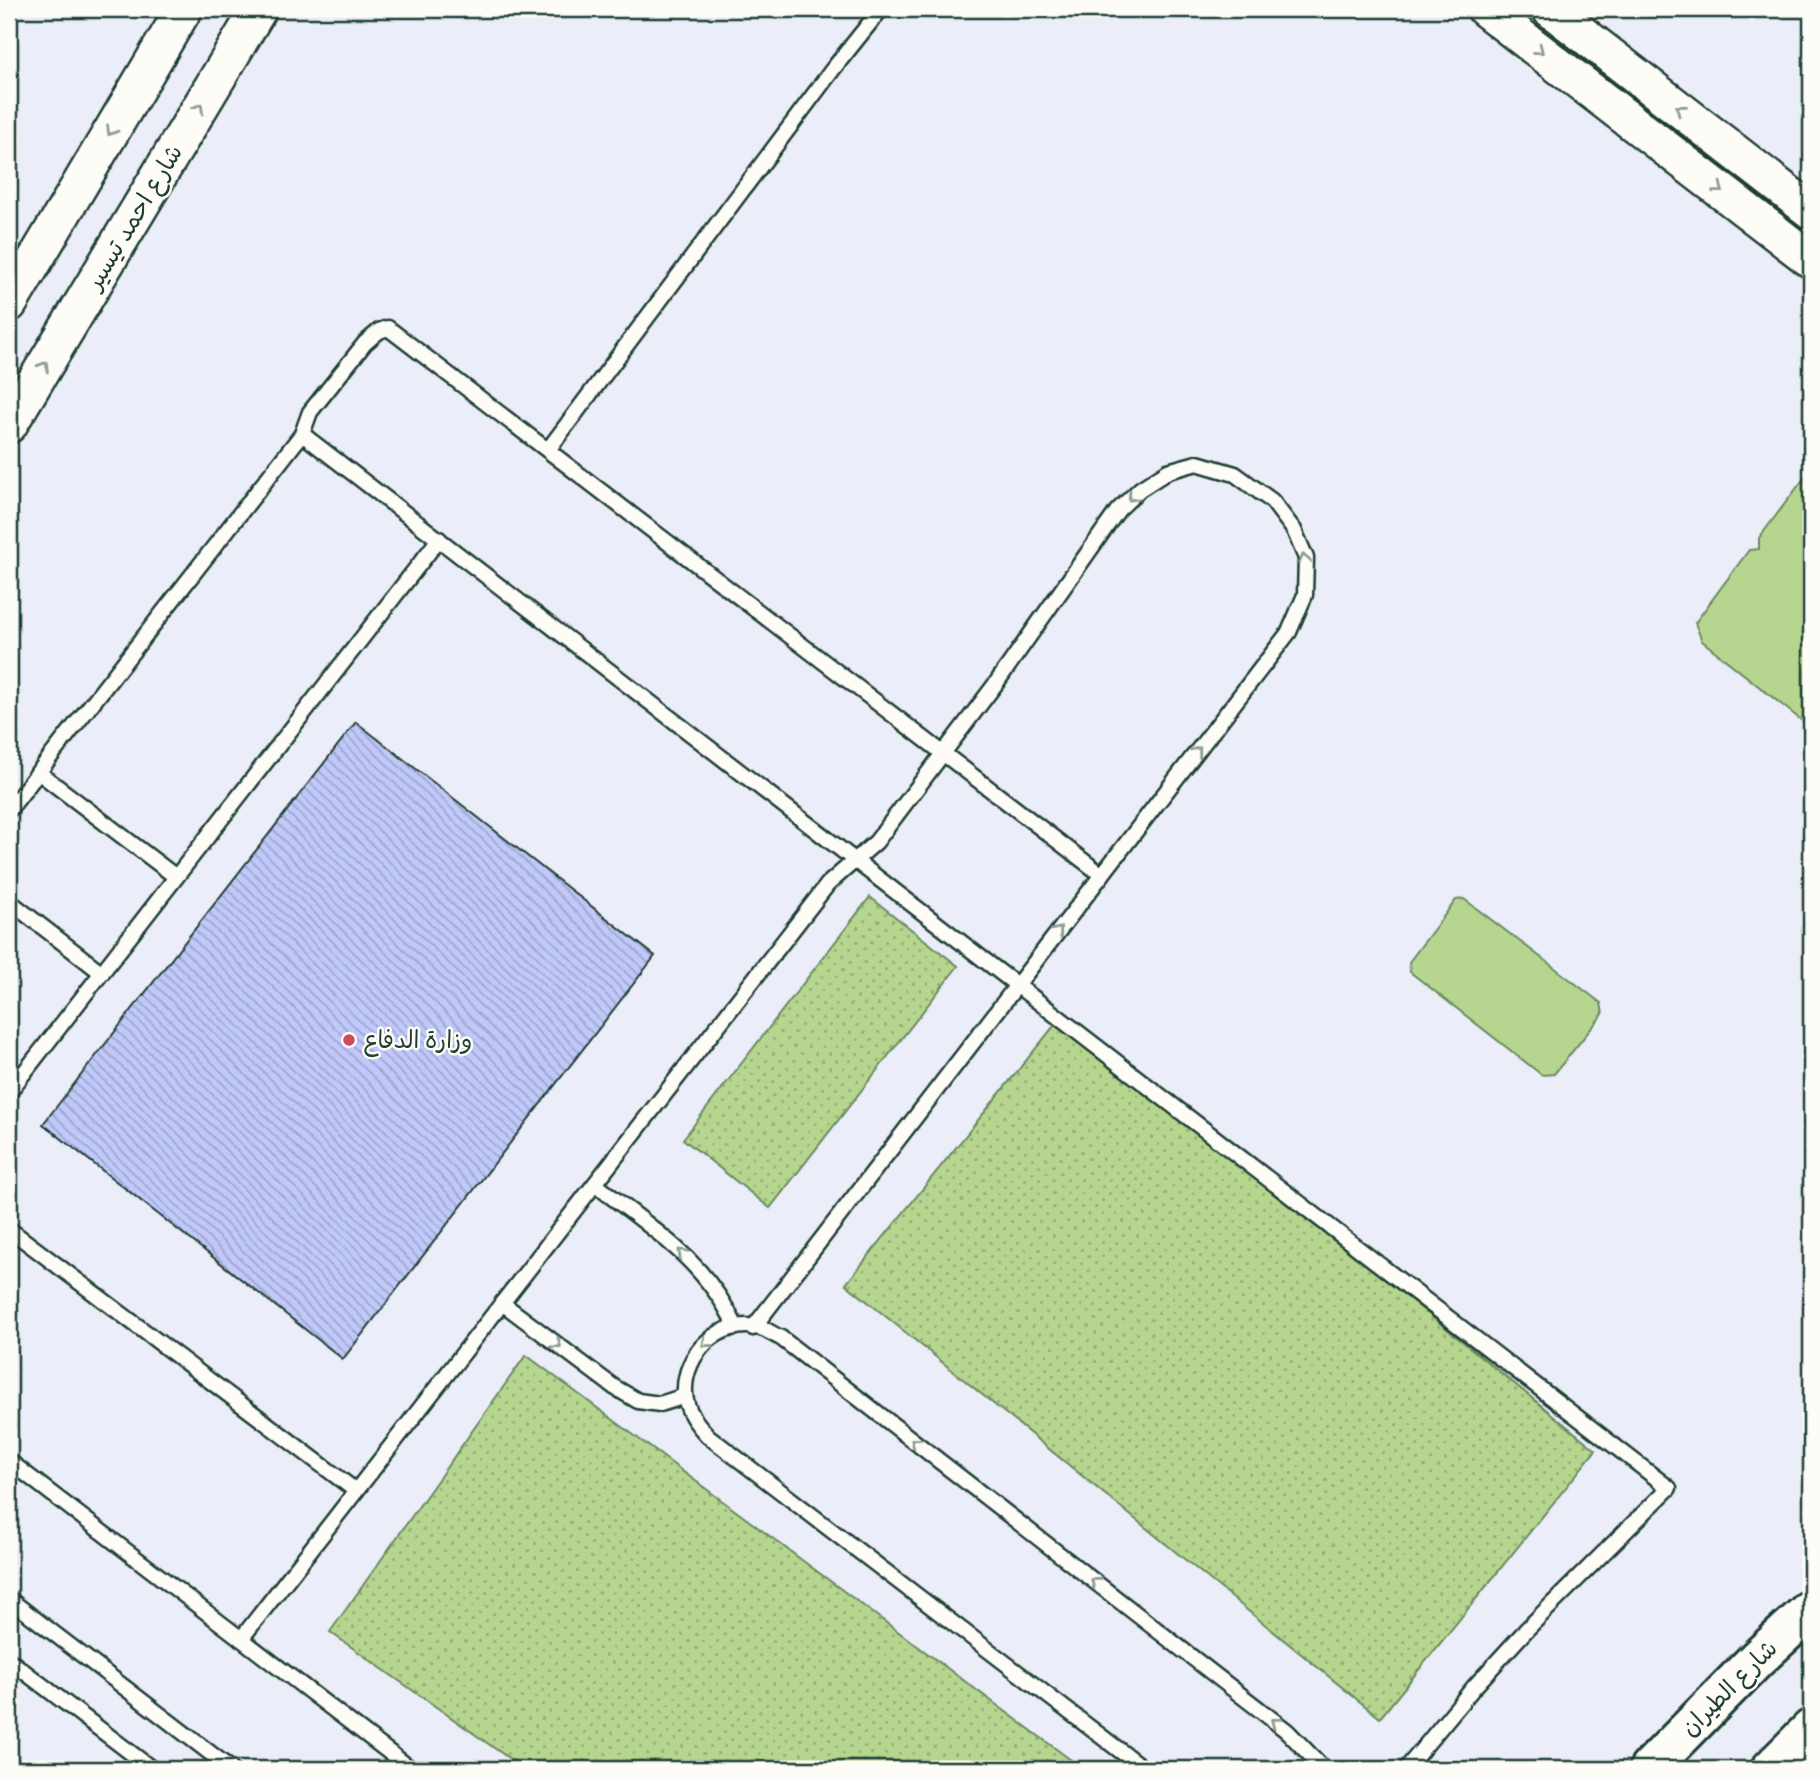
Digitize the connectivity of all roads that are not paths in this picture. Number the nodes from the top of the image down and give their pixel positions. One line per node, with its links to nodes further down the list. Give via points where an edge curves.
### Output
1 (184, 9): 8 (street, one-way to 8)
2 (259, 9): 9 (street, شارع احمد تيسير, one-way to 2)
3 (881, 9): 11 (lane)
4 (1485, 9): 7 (street, one-way to 7)
5 (1550, 9): 6 (street, one-way to 5)
6 (1811, 211)
7 (1811, 260)
8 (9, 304)
9 (9, 425)
10 (302, 434): 11 (lane, via 310,412 365,343 388,328); 12 (lane); 14 (lane)
11 (548, 450): 13 (lane)
12 (439, 539): 16 (lane); 18 (lane)
13 (943, 753): 16 (lane, via 876,842); 17 (lane); 17 (lane, one-way to 13, via 1289,632 1305,595 1306,558 1294,530 1272,501 1235,474 1197,463 1168,471 1140,489 1118,510)
14 (38, 772): 15 (lane); 18 (lane)
15 (9, 810)
16 (854, 860): 21 (lane); 23 (lane, via 828,884)
17 (1102, 875): 21 (lane, one-way to 17)
18 (176, 877): 20 (lane)
19 (9, 901): 20 (lane)
20 (102, 973): 22 (lane)
21 (1017, 985): 27 (lane); 41 (lane, via 1669,1488 1527,1629)
22 (9, 1092)
23 (595, 1184): 25 (lane); 26 (lane, one-way to 23, via 724,1301 694,1265)
24 (9, 1229): 30 (lane)
25 (502, 1303): 28 (lane, one-way to 28, via 638,1401 660,1404); 30 (lane)
26 (736, 1327): 27 (lane); 28 (lane, one-way to 28, via 714,1335 696,1351 686,1373)
27 (753, 1328): 40 (lane, one-way to 27, via 1287,1731 792,1346)
28 (685, 1396): 39 (lane, via 693,1418 708,1436)
29 (9, 1461): 33 (lane)
30 (356, 1491): 33 (lane)
31 (9, 1599): 37 (lane)
32 (1811, 1609): 42 (main road, شارع الطيران)
33 (241, 1639): 38 (lane)
34 (9, 1660): 36 (lane)
35 (1811, 1729): 43 (main road)
36 (152, 1769)
37 (231, 1769)
38 (411, 1769)
39 (1144, 1769)
40 (1324, 1769)
41 (1406, 1769)
42 (1649, 1769)
43 (1770, 1769)

